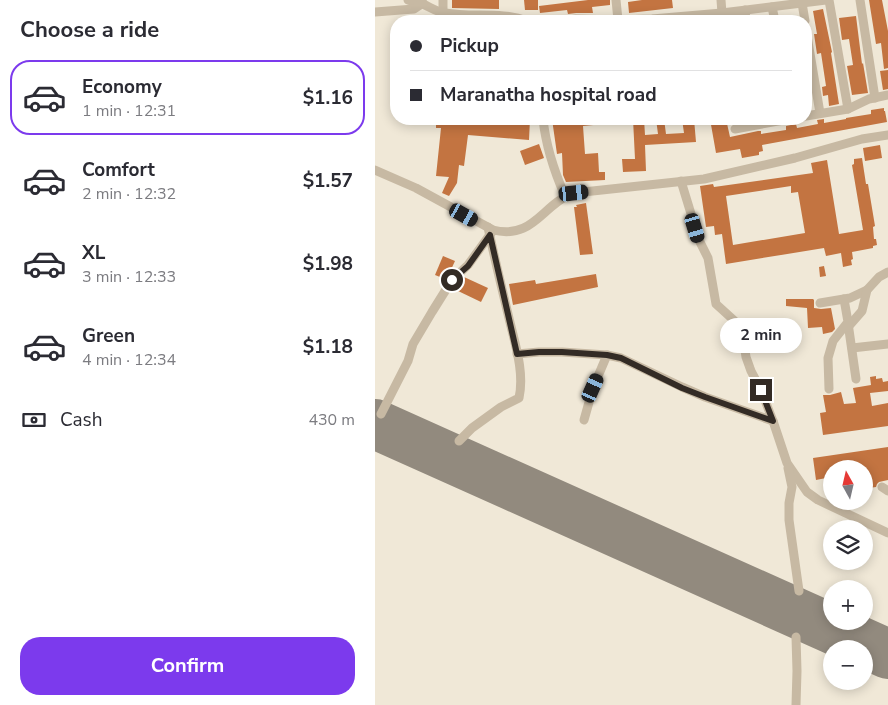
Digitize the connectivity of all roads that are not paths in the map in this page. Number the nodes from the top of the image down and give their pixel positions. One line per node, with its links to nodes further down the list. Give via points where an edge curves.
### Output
1 (408, 0): 7 (street)
2 (443, 0): 12 (street)
3 (616, 0): 17 (street)
4 (721, 0): 13 (street)
5 (827, 0): 8 (street); 25 (street)
6 (860, 0): 24 (street)
7 (423, 2): 11 (street, via 414,9); 12 (street)
8 (802, 3): 9 (street); 21 (street)
9 (772, 7): 10 (street); 20 (street)
10 (745, 10): 13 (street); 19 (street)
11 (375, 12)
12 (443, 13): 14 (street)
13 (722, 13): 18 (street)
14 (475, 15)
15 (475, 15): 16 (street)
16 (495, 15)
17 (618, 15)
18 (699, 15)
19 (745, 15)
20 (774, 15)
21 (804, 15)
22 (812, 66): 26 (street)
23 (888, 95): 24 (street)
24 (875, 98): 25 (street)
25 (848, 109): 26 (street)
26 (820, 113): 27 (street)
27 (812, 115)
28 (544, 125): 34 (street, via 549,154)
29 (749, 125): 30 (street)
30 (735, 129)
31 (888, 135): 33 (street, via 764,166)
32 (375, 170): 35 (street, via 416,188)
33 (681, 181): 34 (street); 49 (street, via 699,240 708,258 716,304 738,324 751,370)
34 (565, 196): 35 (street, via 521,230)
35 (490, 231): 43 (street); 47 (street, via 432,312 413,344 408,361)
36 (887, 272): 37 (street)
37 (867, 290): 38 (street); 40 (street, via 862,310)
38 (844, 299): 39 (street); 40 (street)
39 (820, 303)
40 (848, 325): 42 (street); 46 (street, via 833,341 828,358)
41 (888, 344): 42 (street)
42 (852, 348): 45 (street)
43 (517, 354): 44 (street); 50 (street, via 521,376 519,398 501,407)
44 (607, 355): 48 (street); 49 (street, via 621,358 682,388)
45 (856, 379)
46 (829, 389)
47 (381, 414)
48 (584, 420)
49 (773, 421): 51 (street)
50 (459, 441)
51 (787, 463): 52 (street, via 807,492); 53 (street, via 792,487 789,520)
52 (888, 533)
53 (799, 591)
54 (796, 637): 55 (street)
55 (796, 705)

